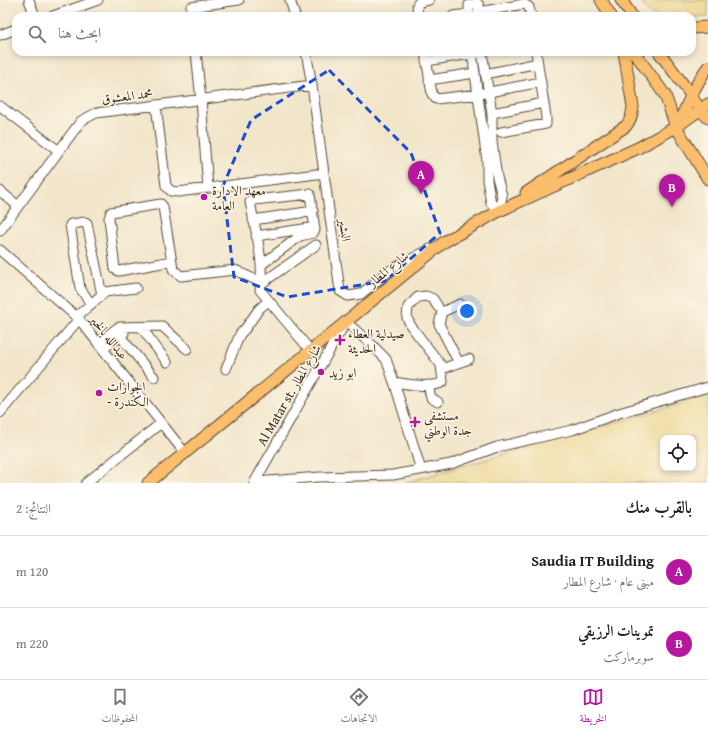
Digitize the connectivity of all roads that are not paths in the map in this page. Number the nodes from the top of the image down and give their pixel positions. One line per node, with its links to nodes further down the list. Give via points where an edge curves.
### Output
1 (30, 0): 8 (street)
2 (96, 0): 9 (street)
3 (238, 0): 10 (street, via 191,7)
4 (290, 0): 11 (street)
5 (429, 0): 12 (street, via 419,2)
6 (602, 0): 15 (main road)
7 (621, 0): 16 (main road)
8 (34, 12)
9 (64, 12)
10 (192, 12)
11 (294, 12)
12 (418, 12)
13 (488, 12): 14 (street, via 524,4 529,7)
14 (530, 12)
15 (609, 12)
16 (631, 12)
17 (708, 27): 18 (main road)
18 (696, 28)
19 (12, 30): 20 (street)
20 (0, 35)
21 (196, 56): 40 (street)
22 (307, 56): 36 (street, البشير)
23 (425, 56): 34 (street)
24 (477, 56): 32 (street)
25 (479, 56): 33 (street)
26 (537, 56): 30 (street)
27 (625, 56): 58 (main road, via 632,107 632,116 626,126)
28 (637, 56): 46 (main road, via 665,95)
29 (662, 56): 39 (main road)
30 (538, 63): 33 (street); 35 (street)
31 (708, 66): 39 (main road)
32 (475, 73): 34 (street); 38 (street)
33 (485, 74): 37 (street)
34 (430, 80): 38 (street, via 432,94 436,99)
35 (541, 82): 37 (street); 41 (street)
36 (312, 86): 40 (street, محمد المعشوق); 50 (street, البشير)
37 (488, 92): 38 (street); 45 (street)
38 (478, 94): 48 (street)
39 (691, 95): 44 (main road); 46 (main road)
40 (201, 100): 42 (street, محمد المعشوق); 54 (street)
41 (544, 103): 45 (street); 47 (street, via 546,124)
42 (156, 105): 49 (street, محمد المعشوق, via 96,113 81,121); 54 (street, via 166,186 171,191 178,192)
43 (0, 106): 49 (street)
44 (705, 110): 46 (main road, شارع المطار)
45 (492, 113): 48 (street)
46 (676, 127): 52 (main road); 58 (main road, شارع المطار, via 638,148)
47 (501, 132)
48 (489, 142): 51 (street); 53 (street)
49 (59, 151): 56 (street, محمد المعشوق)
50 (324, 173): 54 (street); 63 (street, البشير, via 340,291 348,296 361,294 389,271)
51 (497, 177): 53 (street); 58 (street, via 502,196)
52 (708, 179)
53 (486, 180): 58 (street, via 490,203)
54 (208, 188)
55 (0, 191): 56 (street)
56 (18, 206): 61 (street, محمد المعشوق)
57 (313, 211): 59 (street); 59 (street, via 310,194 254,200 250,202); 60 (street)
58 (499, 211): 63 (main road, شارع المطار)
59 (254, 220): 62 (street)
60 (315, 228): 62 (street); 67 (street, via 313,233 300,236)
61 (0, 230)
62 (256, 236): 67 (street)
63 (444, 242): 76 (main road, شارع المطار)
64 (316, 245): 68 (street)
65 (0, 250): 75 (street, عبدالله بالخير)
66 (172, 261): 66 (street, via 161,204 111,212 108,218 115,269 118,271); 68 (street, via 173,269 181,276 235,270)
67 (261, 265): 68 (street)
68 (262, 283): 71 (street, via 260,290)
69 (136, 288): 70 (street, via 105,292)
70 (102, 295): 72 (street); 72 (street, via 87,223 71,224 80,288)
71 (268, 301): 81 (street); 85 (street, via 240,334)
72 (92, 304): 75 (street)
73 (460, 304): 84 (street, via 442,312 439,324)
74 (438, 307): 86 (street, via 433,299 426,296 418,297 408,307 407,318)
75 (78, 318): 79 (street, عبدالله بالخير); 92 (street)
76 (346, 321): 81 (main road, شارع المطار); 88 (street, via 384,356); 98 (street, Al Matar st. شارع المطار)
77 (141, 327): 78 (street, via 126,327 125,332); 80 (street, via 164,327); 83 (street)
78 (117, 333): 79 (street); 87 (street)
79 (101, 346): 93 (street, عبدالله بالخير)
80 (187, 349)
81 (310, 350): 94 (main road, شارع المطار)
82 (468, 359): 84 (street)
83 (167, 362)
84 (459, 363): 86 (street)
85 (226, 369)
86 (442, 369): 89 (street, via 442,383)
87 (154, 377)
88 (394, 382): 89 (street); 95 (street)
89 (428, 385): 91 (street, via 431,398)
90 (708, 387): 95 (street, via 619,413 572,430 497,447 451,464)
91 (438, 402)
92 (0, 413)
93 (161, 423): 94 (street, عبدالله بالخير); 96 (street)
94 (185, 453): 97 (main road, شارع المطار)
95 (421, 470): 98 (street, via 393,475 320,477)
96 (86, 483)
97 (148, 483)
98 (254, 483)

